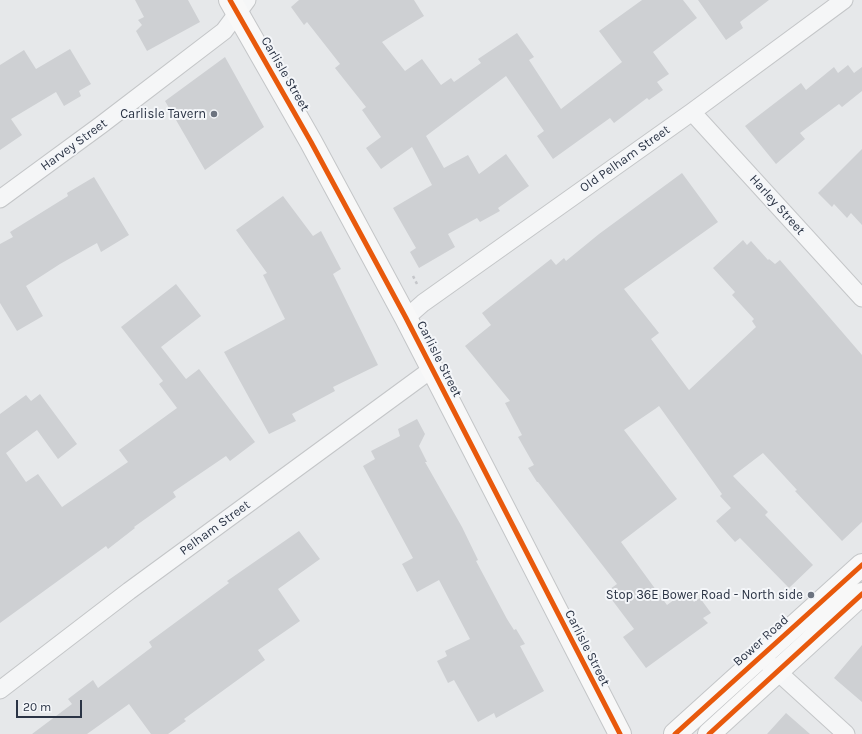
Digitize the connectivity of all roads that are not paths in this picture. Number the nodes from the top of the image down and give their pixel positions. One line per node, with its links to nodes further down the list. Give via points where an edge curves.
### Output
1 (844, 0): 3 (street, Old Pelham Street)
2 (238, 4): 4 (street, Harvey Street, via 224,31); 6 (street, Carlisle Street)
3 (692, 112): 5 (street, Harley Street); 6 (street, Old Pelham Street, via 423,303)
4 (0, 199)
5 (862, 298)
6 (406, 318): 7 (street, Carlisle Street)
7 (432, 369): 12 (street, Pelham Street, via 136,586); 13 (street, Carlisle Street)
8 (862, 565): 10 (street, Bower Road)
9 (862, 594): 11 (street)
10 (761, 656): 11 (street); 14 (street, Bower Road)
11 (777, 672): 15 (street); 16 (street)
12 (0, 690)
13 (620, 734)
14 (675, 734)
15 (709, 734)
16 (846, 734)

